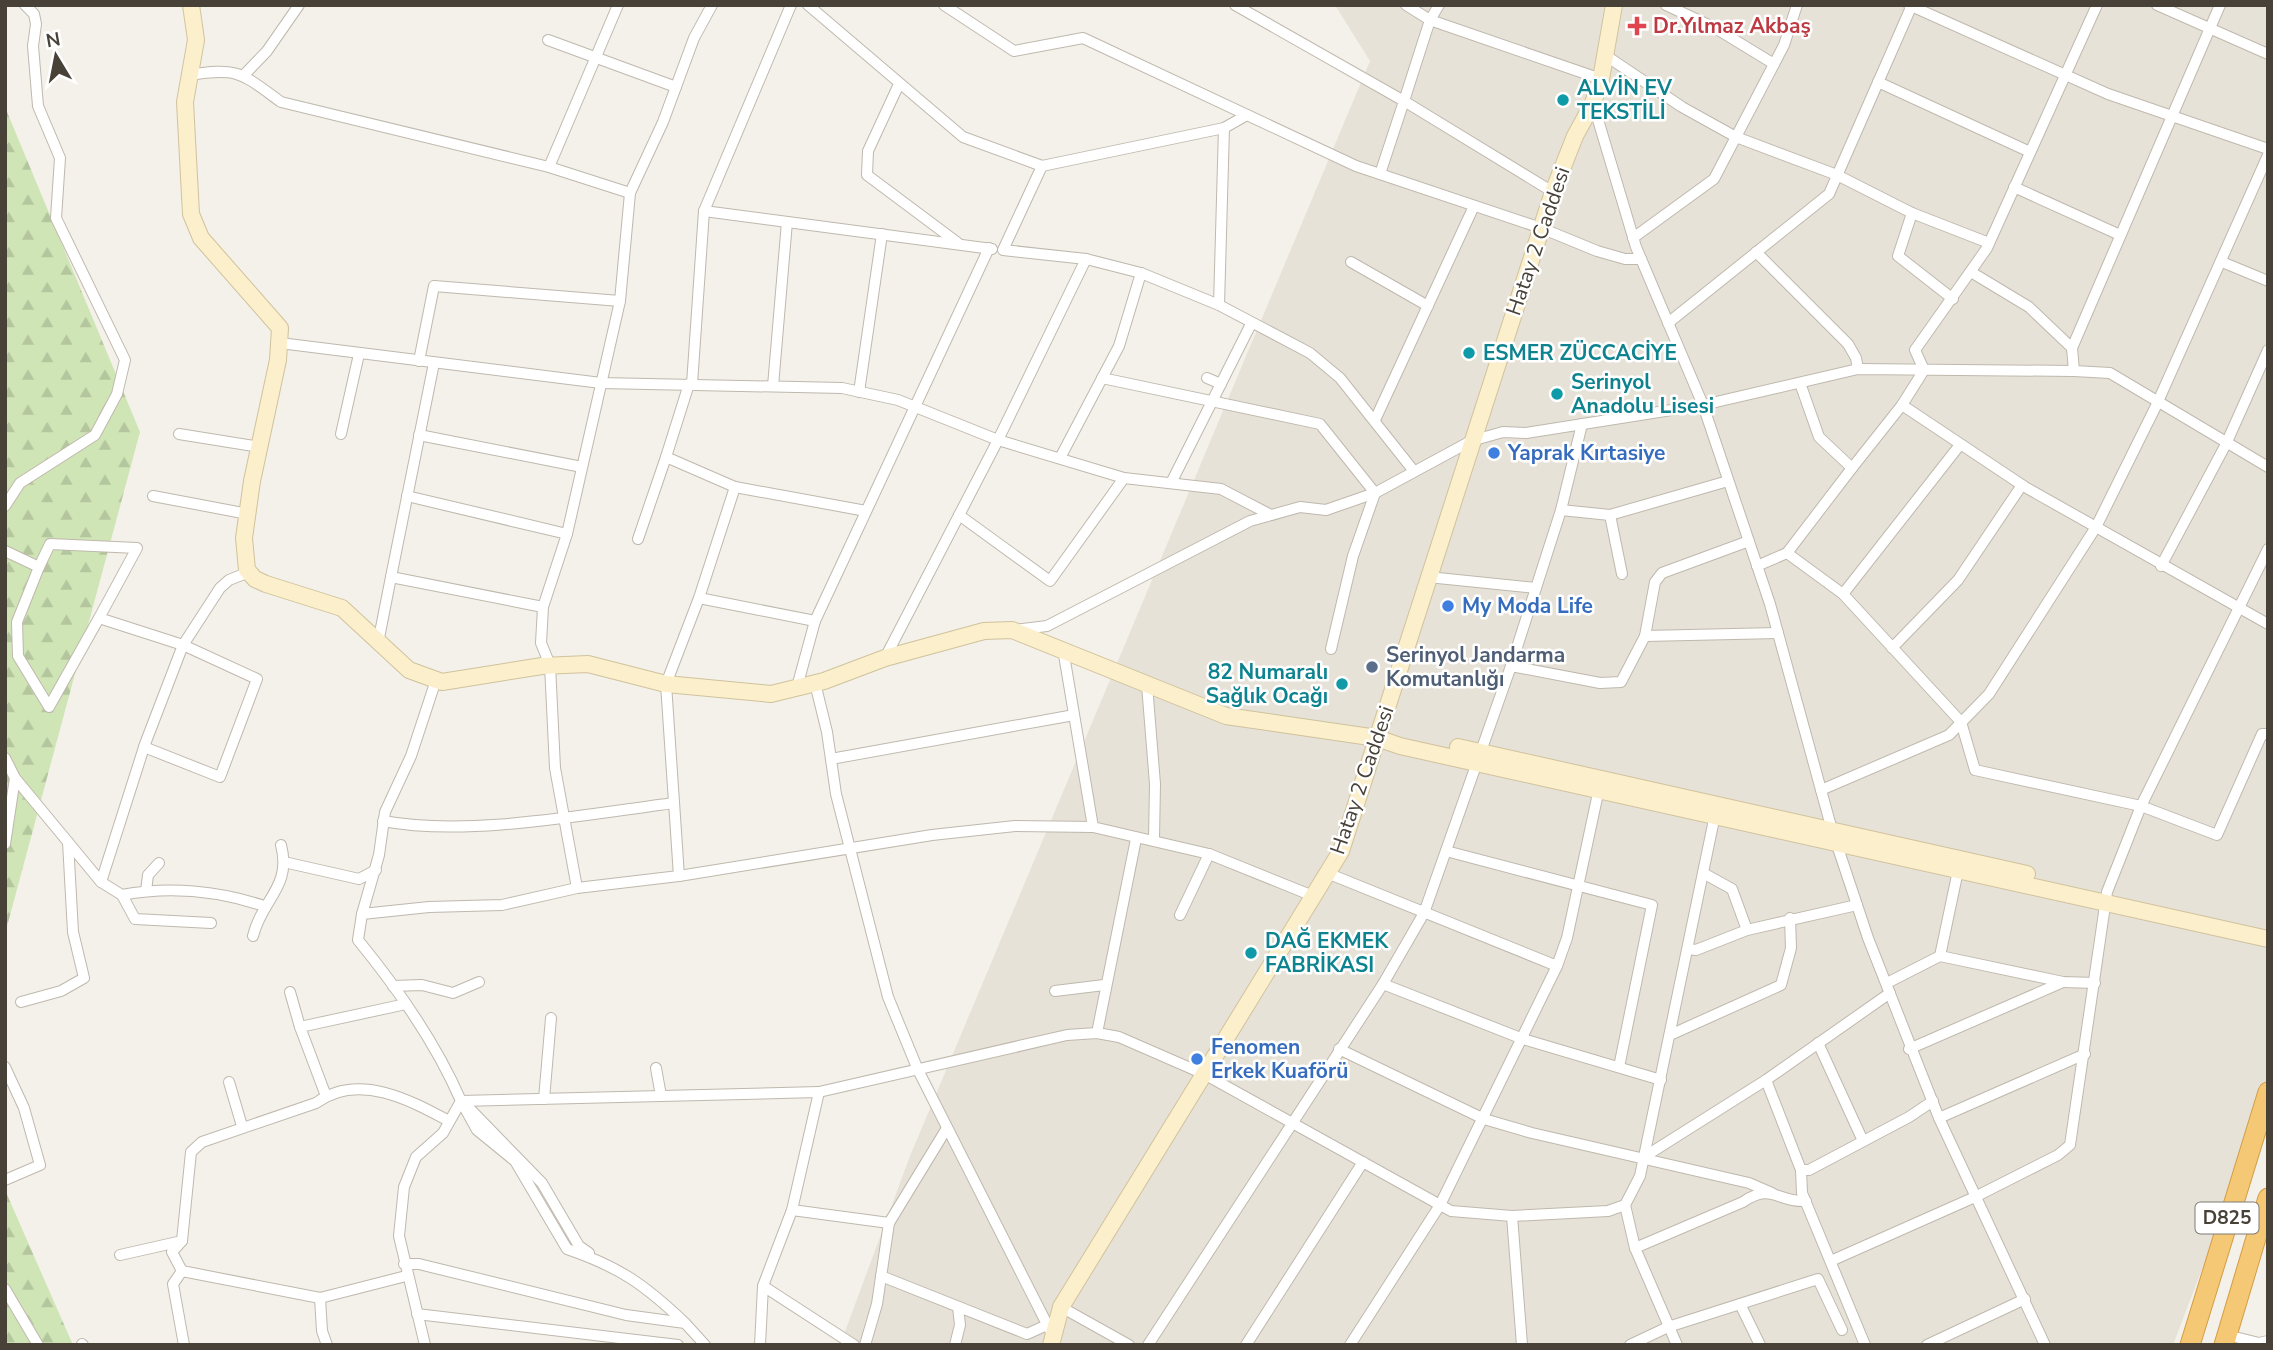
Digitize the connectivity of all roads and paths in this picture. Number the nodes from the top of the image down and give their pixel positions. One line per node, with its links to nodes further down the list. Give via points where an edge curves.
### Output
1 (25, 5): 120 (street, via 36,24 38,106 60,158 56,218 125,360 117,394 94,435 20,483)
2 (191, 5): 26 (street, via 196,40)
3 (299, 5): 27 (street)
4 (618, 5): 24 (street)
5 (712, 5): 32 (street)
6 (791, 5): 49 (street)
7 (808, 5): 31 (street)
8 (944, 5): 35 (street, via 1014,51 1083,38)
9 (1235, 5): 33 (street)
10 (1406, 5): 19 (street)
11 (1439, 5): 19 (street)
12 (1666, 5): 25 (street)
13 (1797, 5): 25 (street)
14 (2097, 5): 28 (street)
15 (2157, 5): 20 (street)
16 (2220, 5): 20 (street)
17 (1611, 6): 23 (street, Hatay 2 Caddesi)
18 (1911, 6): 28 (street); 30 (street)
19 (1430, 20): 29 (street); 33 (street)
20 (2209, 29): 22 (street); 36 (street)
21 (548, 40): 24 (street)
22 (2268, 54)
23 (1605, 55): 29 (street, Hatay 2 Caddesi); 38 (street)
24 (596, 57): 32 (street); 42 (street)
25 (1774, 64): 38 (street)
26 (189, 75): 27 (street, via 232,70); 74 (street, via 186,115 191,214 201,238 275,320)
27 (244, 75): 42 (street, via 281,102)
28 (2065, 75): 36 (street); 39 (street)
29 (1601, 79): 34 (street, Hatay 2 Caddesi)
30 (1878, 82): 39 (street); 44 (street)
31 (900, 84): 41 (street, via 963,137); 57 (street, via 868,151 867,175)
32 (676, 87): 47 (street)
33 (1404, 101): 43 (street); 46 (street)
34 (1593, 103): 46 (street, Hatay 2 Caddesi); 55 (street)
35 (1247, 115): 37 (street); 43 (street)
36 (2171, 116): 40 (street); 54 (street)
37 (1224, 128): 41 (street); 70 (street)
38 (1736, 137): 44 (street); 55 (street, via 1714,178)
39 (2030, 152): 45 (street)
40 (2268, 152): 64 (street)
41 (1042, 166): 59 (street)
42 (549, 167): 47 (street)
43 (1380, 174): 48 (street)
44 (1837, 175): 50 (street); 60 (street, via 1829,194)
45 (2014, 187): 54 (street); 56 (street)
46 (1553, 192): 52 (street, Hatay 2 Caddesi)
47 (630, 194): 69 (street)
48 (1474, 206): 52 (street); 71 (street)
49 (704, 211): 51 (street); 87 (street)
50 (1912, 213): 56 (street); 68 (street, via 1898,256)
51 (788, 222): 53 (street); 89 (street)
52 (1541, 228): 62 (street, via 1597,251); 102 (street, Hatay 2 Caddesi)
53 (882, 234): 57 (street); 90 (street)
54 (2120, 235): 75 (street)
55 (1633, 238): 62 (street)
56 (1989, 243): 65 (street)
57 (959, 244): 58 (street)
58 (989, 248): 59 (street); 95 (street)
59 (1003, 250): 61 (street)
60 (1756, 252): 72 (street); 80 (street, via 1848,344)
61 (1086, 259): 66 (street); 101 (street)
62 (1641, 260): 72 (street)
63 (1351, 262): 71 (street)
64 (2222, 262): 67 (street); 92 (street)
65 (1971, 272): 68 (street); 75 (street, via 2029,307)
66 (1141, 273): 70 (street); 84 (street, via 1119,346)
67 (2268, 281)
68 (1952, 299): 81 (street, via 1915,350)
69 (620, 301): 78 (street, via 434,286); 85 (street)
70 (1219, 305): 73 (street)
71 (1428, 306): 96 (street)
72 (1668, 323): 93 (street)
73 (1251, 324): 88 (street); 96 (street, via 1310,353 1340,378)
74 (280, 342): 77 (street); 105 (street)
75 (2072, 348): 82 (street)
76 (2268, 350): 103 (street)
77 (359, 354): 78 (street); 99 (street)
78 (419, 361): 79 (street)
79 (434, 363): 85 (street); 100 (street)
80 (1858, 369): 81 (street); 86 (street)
81 (1924, 370): 82 (street); 94 (street)
82 (2074, 372): 92 (street, via 2110,373)
83 (1207, 378): 88 (street)
84 (1102, 379): 91 (street); 107 (street)
85 (601, 383): 87 (street); 108 (street)
86 (1800, 383): 93 (street); 110 (street, via 1819,437)
87 (691, 384): 89 (street); 106 (street)
88 (1221, 384): 91 (street)
89 (774, 386): 90 (street)
90 (859, 392): 95 (street)
91 (1212, 401): 114 (street); 117 (street, via 1320,424)
92 (2158, 402): 103 (street); 127 (street)
93 (1703, 405): 97 (street); 113 (street)
94 (1902, 405): 104 (street); 110 (street)
95 (915, 407): 101 (street); 122 (street)
96 (1375, 421): 111 (street)
97 (1582, 424): 102 (street, via 1503,432); 121 (street)
98 (179, 434): 105 (street)
99 (341, 434)
100 (419, 435): 108 (street); 119 (street)
101 (998, 440): 107 (street); 124 (street)
102 (1471, 441): 111 (street); 140 (street, Hatay 2 Caddesi)
103 (2226, 444): 109 (street); 135 (street)
104 (1959, 446): 115 (street); 142 (street)
105 (260, 447): 123 (street)
106 (666, 457): 116 (street); 129 (street)
107 (1060, 458): 112 (street)
108 (582, 467): 128 (street)
109 (2268, 467)
110 (1852, 468): 133 (street)
111 (1413, 470): 117 (street)
112 (1124, 478): 114 (street); 124 (street, via 1050,581)
113 (1728, 481): 126 (street); 130 (street)
114 (1171, 483): 125 (street, via 1222,489)
115 (2022, 485): 127 (street); 154 (street, via 1958,580)
116 (735, 487): 122 (street); 143 (street)
117 (1375, 494): 125 (street, via 1326,510 1300,507); 156 (street, via 1353,556)
118 (153, 496): 123 (street)
119 (407, 496): 128 (street); 139 (street)
120 (5, 506)
121 (1561, 510): 126 (street); 141 (street)
122 (866, 511): 147 (street)
123 (248, 514): 137 (street, via 243,554)
124 (959, 515): 157 (street)
125 (1271, 515): 149 (street, via 1250,521 1047,625)
126 (1610, 515): 138 (street)
127 (2095, 527): 135 (street); 166 (street, via 1989,694)
128 (567, 534): 144 (street)
129 (638, 539)
130 (1749, 541): 134 (street); 151 (street, via 1662,573 1655,582)
131 (2268, 549): 145 (street)
132 (5, 551): 136 (street)
133 (1787, 553): 134 (street); 142 (street)
134 (1757, 566): 150 (street)
135 (2161, 566): 145 (street)
136 (39, 567): 146 (street, via 50,544 137,548); 146 (street, via 17,622 18,656 49,707)
137 (248, 572): 152 (street, via 267,584 342,608); 153 (street, via 220,588)
138 (1622, 574)
139 (390, 577): 144 (street); 152 (street)
140 (1428, 577): 141 (street); 168 (street, Hatay 2 Caddesi)
141 (1536, 588): 159 (street)
142 (1843, 594): 154 (street)
143 (699, 598): 147 (street); 162 (street)
144 (543, 607): 158 (street, via 541,643)
145 (2239, 609): 148 (street); 177 (street)
146 (99, 618): 153 (street)
147 (815, 621): 164 (street)
148 (2268, 624)
149 (1012, 630): 155 (street); 157 (street, via 984,631)
150 (1777, 633): 151 (street); 175 (street)
151 (1645, 636): 159 (street, via 1621,682 1600,683)
152 (378, 643): 160 (street, via 409,670)
153 (183, 645): 169 (street); 169 (street, via 257,679 220,777)
154 (1892, 648): 166 (street)
155 (1063, 649): 163 (street); 165 (street)
156 (1331, 649)
157 (885, 659): 161 (street)
158 (550, 666): 160 (street); 162 (street, via 588,664); 179 (street)
159 (1511, 666): 170 (street)
160 (436, 680): 180 (street)
161 (815, 683): 164 (street); 172 (street)
162 (666, 684): 164 (street, via 771,694); 176 (street)
163 (1147, 685): 168 (street, via 1226,716); 184 (street)
164 (797, 687)
165 (1074, 715): 172 (street); 181 (street)
166 (1961, 722): 175 (street, via 1948,735); 177 (street, via 1975,770)
167 (2268, 734): 177 (street, via 2262,734 2217,835)
168 (1377, 738): 170 (street, via 1399,735); 195 (street, Hatay 2 Caddesi, via 1341,851)
169 (144, 747): 198 (street)
170 (1477, 757): 174 (street); 189 (street)
171 (5, 758): 173 (street)
172 (831, 759): 188 (street)
173 (15, 778): 185 (street); 186 (street)
174 (1600, 784): 178 (street); 199 (street)
175 (1821, 790): 182 (street)
176 (674, 803): 179 (street); 197 (street)
177 (2141, 806): 204 (street)
178 (1716, 810): 182 (street); 196 (street)
179 (562, 818): 180 (street, via 410,827); 200 (street)
180 (383, 821): 194 (street)
181 (1093, 827): 183 (street); 188 (street, via 1015,826)
182 (1835, 837): 193 (street); 205 (street)
183 (1136, 839): 184 (street); 223 (street)
184 (1154, 839): 190 (street)
185 (68, 842): 198 (street); 228 (street, via 73,932 83,978 61,991)
186 (5, 844)
187 (281, 845): 191 (street)
188 (850, 849): 197 (street); 242 (street, via 888,997)
189 (1447, 851): 199 (street); 207 (street)
190 (1209, 855): 203 (street); 209 (street)
191 (284, 862): 194 (street, via 359,880); 206 (street, via 278,890)
192 (159, 863): 201 (street, via 148,875)
193 (1959, 865): 204 (street); 217 (street)
194 (376, 870): 208 (street)
195 (1327, 873): 203 (street, Hatay 2 Caddesi); 207 (street)
196 (1703, 873): 212 (street, via 1732,889); 216 (street)
197 (679, 876): 200 (street)
198 (102, 882): 202 (street)
199 (1579, 884): 218 (street); 240 (street, via 1652,905)
200 (577, 888): 208 (street, via 502,905)
201 (146, 891): 202 (street); 206 (street, via 226,894)
202 (122, 895): 211 (street, via 135,919)
203 (1313, 896): 243 (street, Hatay 2 Caddesi)
204 (2105, 897): 213 (street); 215 (street); 221 (street)
205 (1857, 905): 210 (street); 225 (street)
206 (264, 906): 214 (street)
207 (1424, 913): 218 (street); 222 (street)
208 (362, 914): 224 (street, via 358,940)
209 (1181, 915)
210 (1790, 918): 212 (street); 233 (street, via 1791,948 1782,985)
211 (211, 923)
212 (1747, 930): 216 (street)
213 (2268, 930)
214 (253, 936)
215 (2268, 939)
216 (1688, 949): 233 (street)
217 (1940, 956): 220 (street); 225 (street)
218 (1557, 965): 234 (street)
219 (479, 982): 224 (street, via 453,993 422,985)
220 (2063, 982): 221 (street); 237 (street)
221 (2095, 983): 238 (street)
222 (1383, 984): 234 (street); 236 (street)
223 (1104, 985): 226 (street); 232 (street)
224 (393, 986): 229 (street)
225 (1888, 988): 235 (street); 237 (street)
226 (1055, 991)
227 (290, 992): 231 (street)
228 (20, 1002)
229 (406, 1004): 231 (street); 252 (street, via 446,1065)
230 (551, 1018): 251 (street)
231 (300, 1027): 249 (street)
232 (1097, 1033): 242 (street, via 1067,1035); 243 (street, via 1119,1037)
233 (1670, 1035): 244 (street)
234 (1523, 1039): 240 (street); 255 (street)
235 (1818, 1043): 245 (street); 260 (street)
236 (1339, 1049): 255 (street); 257 (street)
237 (1909, 1049): 253 (street)
238 (2085, 1055): 254 (street); 266 (street, via 2070,1145)
239 (5, 1067): 264 (street, via 24,1108 40,1165)
240 (1619, 1067): 244 (street)
241 (656, 1068): 250 (street)
242 (918, 1070): 247 (street); 259 (street)
243 (1204, 1074): 257 (street); 288 (street, Hatay 2 Caddesi)
244 (1661, 1080): 261 (street)
245 (1766, 1080): 261 (street); 263 (street)
246 (229, 1082): 258 (street)
247 (819, 1092): 250 (street); 271 (street)
248 (2268, 1092): 317 (highway, D825)
249 (326, 1096): 256 (street, via 387,1092); 258 (street)
250 (661, 1096): 251 (street)
251 (544, 1099): 252 (street)
252 (461, 1101): 256 (street); 290 (street, via 477,1130 515,1161 567,1249 602,1261 646,1286)
253 (1933, 1101): 254 (street); 260 (street)
254 (1939, 1118): 266 (street)
255 (1484, 1119): 261 (street); 269 (street)
256 (449, 1121): 278 (street, via 443,1133 416,1157 404,1187 399,1236)
257 (1291, 1122): 262 (street); 307 (street)
258 (242, 1126): 274 (street, via 202,1142 191,1152)
259 (947, 1128): 273 (street); 293 (street)
260 (1863, 1141): 263 (street)
261 (1644, 1157): 265 (street); 270 (street)
262 (1363, 1162): 269 (street); 308 (street)
263 (1801, 1170): 268 (street)
264 (5, 1180)
265 (1772, 1193): 268 (street); 275 (street, via 1757,1193)
266 (1975, 1197): 277 (street); 285 (street)
267 (2268, 1198): 294 (highway, D825)
268 (1806, 1201): 277 (street)
269 (1440, 1205): 272 (street, via 1451,1211); 309 (street)
270 (1625, 1205): 272 (street); 275 (street)
271 (792, 1210): 273 (street); 282 (street)
272 (1512, 1216): 310 (street)
273 (889, 1223): 281 (street)
274 (182, 1241): 276 (street); 279 (street, via 172,1252)
275 (1635, 1248): 291 (street)
276 (120, 1255)
277 (1833, 1260): 314 (street)
278 (404, 1264): 280 (street); 290 (street, via 626,1315)
279 (182, 1271): 284 (street); 297 (street, via 173,1284)
280 (406, 1276): 284 (street); 289 (street)
281 (881, 1276): 287 (street); 304 (street)
282 (763, 1286): 302 (street); 303 (street)
283 (5, 1289): 296 (street)
284 (320, 1298): 298 (street)
285 (2025, 1299): 315 (street); 316 (street)
286 (1740, 1304): 291 (street); 292 (street, via 1818,1279); 313 (street)
287 (958, 1307): 293 (street, via 1027,1334); 305 (street)
288 (1061, 1307): 293 (street, Hatay 2 Caddesi); 306 (street)
289 (417, 1314): 299 (street); 300 (street)
290 (685, 1323): 301 (street)
291 (1668, 1327): 311 (street); 312 (street)
292 (1842, 1330)
293 (1051, 1336)
294 (2225, 1340): 295 (street)
295 (2268, 1341)
296 (38, 1345)
297 (184, 1345)
298 (327, 1345)
299 (425, 1345)
300 (678, 1345)
301 (705, 1345)
302 (760, 1345)
303 (854, 1345)
304 (865, 1345)
305 (955, 1345)
306 (1129, 1345)
307 (1148, 1345)
308 (1246, 1345)
309 (1350, 1345)
310 (1522, 1345)
311 (1630, 1345)
312 (1677, 1345)
313 (1760, 1345)
314 (1866, 1345)
315 (1927, 1345)
316 (2045, 1345)
317 (2190, 1345)

